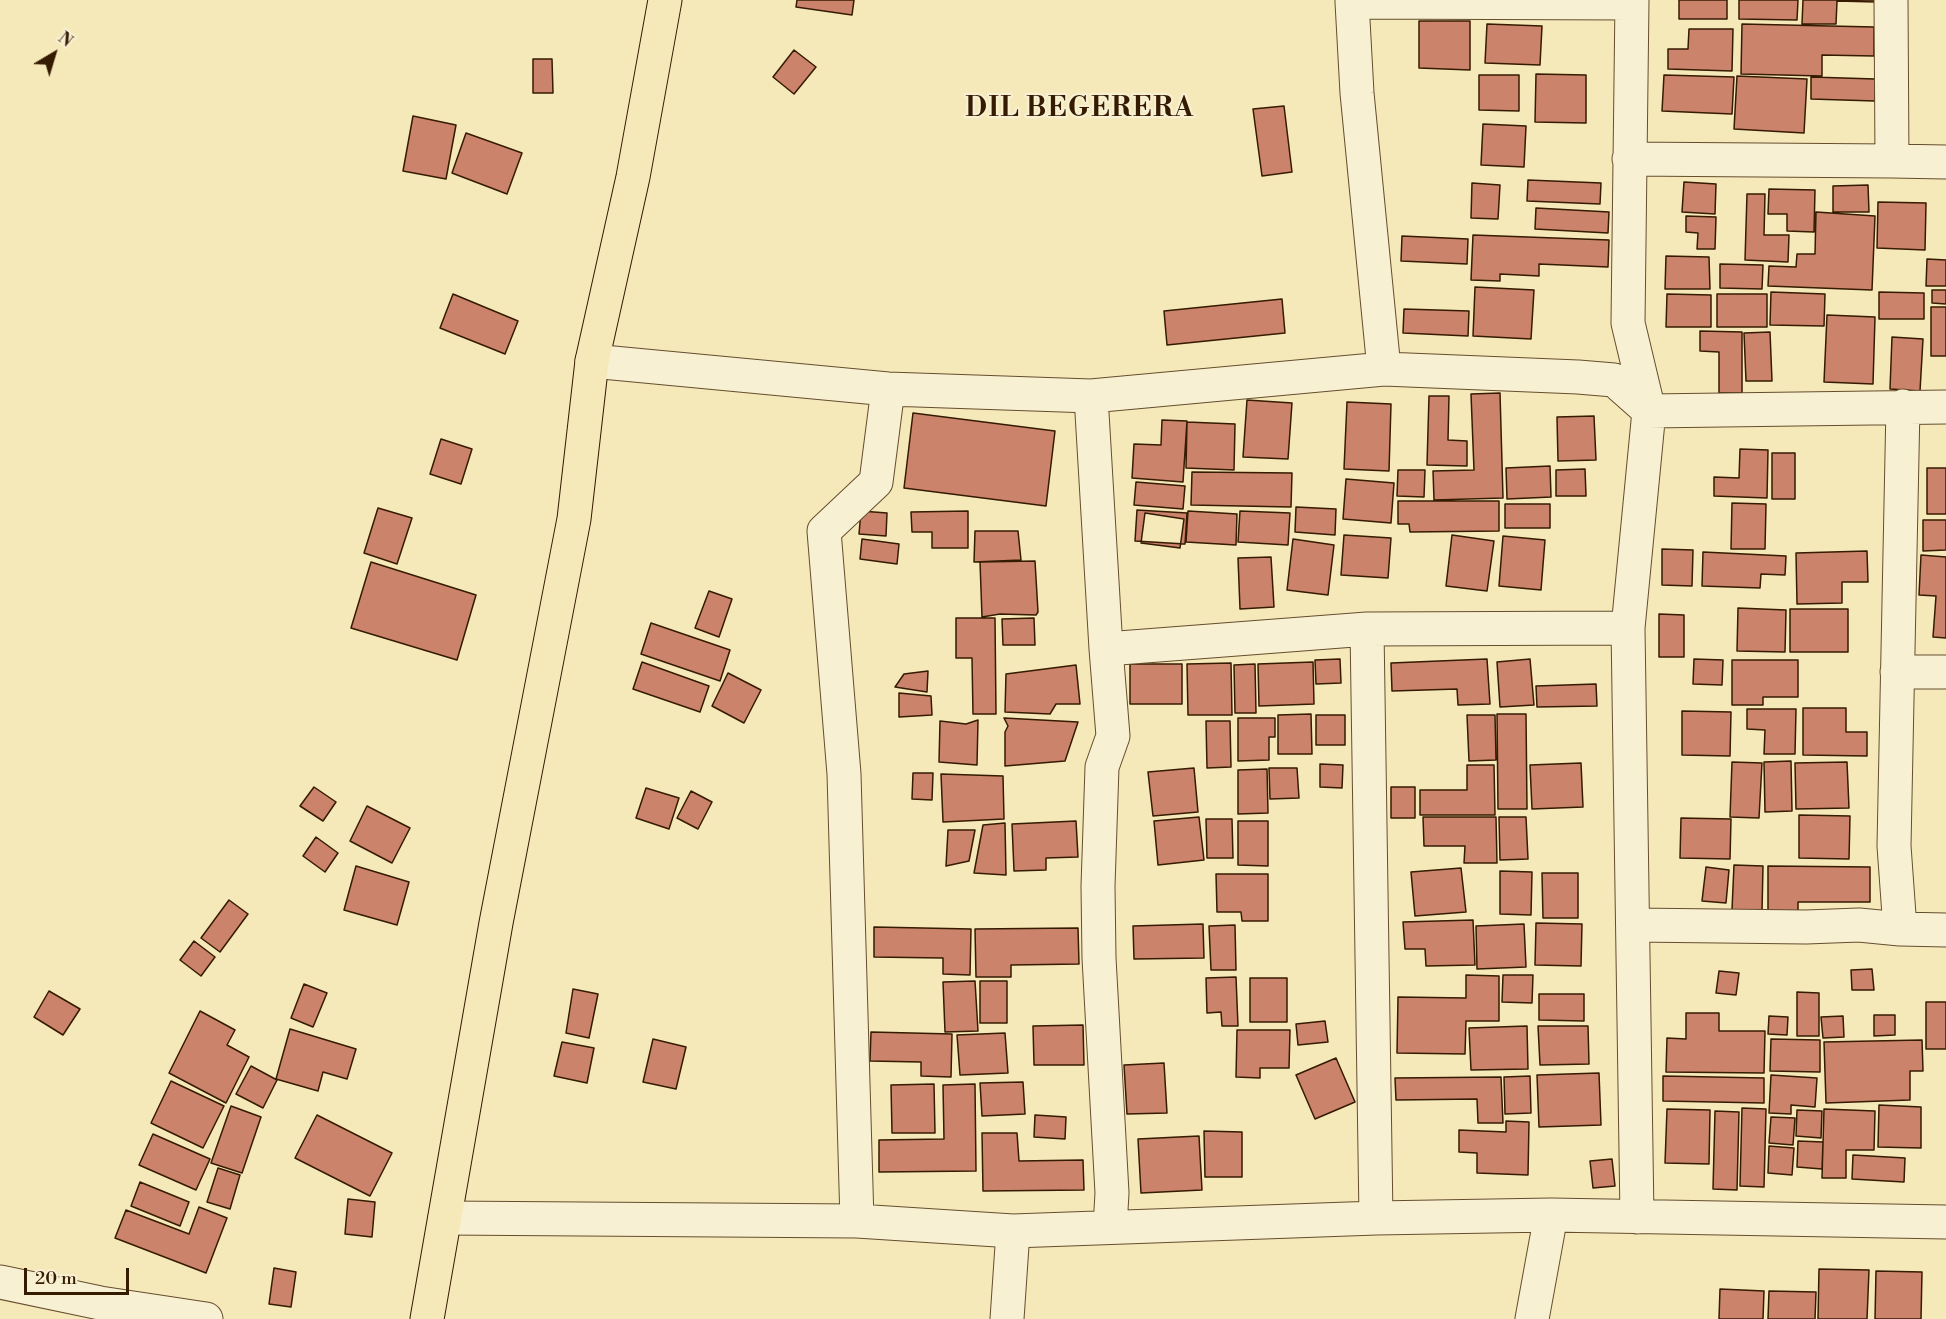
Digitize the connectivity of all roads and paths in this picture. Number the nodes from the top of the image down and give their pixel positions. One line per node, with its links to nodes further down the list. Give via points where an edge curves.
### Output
1 (665, 0): 8 (main road, via 633,177)
2 (1891, 0): 6 (street)
3 (1352, 1): 4 (street); 9 (street)
4 (1632, 2): 5 (street)
5 (1629, 159): 6 (street); 14 (street, via 1628,323)
6 (1892, 161): 7 (street)
7 (1946, 162)
8 (592, 361): 10 (street); 25 (main road, via 574,519 498,911)
9 (1384, 369): 11 (street); 14 (street, via 1614,380)
10 (888, 389): 11 (street); 27 (street, via 876,482 824,531 844,774)
11 (1091, 396): 17 (street)
12 (1903, 406): 13 (street); 14 (street); 18 (street)
13 (1946, 407)
14 (1649, 411): 15 (street)
15 (1628, 628): 16 (street); 20 (street)
16 (1367, 629): 17 (street); 26 (street)
17 (1106, 649): 29 (street, via 1113,736 1102,767 1098,886 1112,1193)
18 (1897, 672): 19 (street); 21 (street, via 1894,846)
19 (1946, 672)
20 (1634, 926): 21 (street, via 1859,925); 24 (street)
21 (1900, 929): 22 (street)
22 (1946, 930)
23 (1551, 1215): 24 (street); 26 (street); 36 (street)
24 (1637, 1217): 28 (street)
25 (445, 1218): 27 (street); 34 (main road)
26 (1376, 1218): 29 (street)
27 (857, 1221): 30 (street)
28 (1946, 1222)
29 (1110, 1227): 30 (street)
30 (1013, 1231): 35 (street)
31 (0, 1282): 32 (street)
32 (97, 1311): 33 (street)
33 (206, 1319)
34 (428, 1319)
35 (1007, 1319)
36 (1532, 1319)

